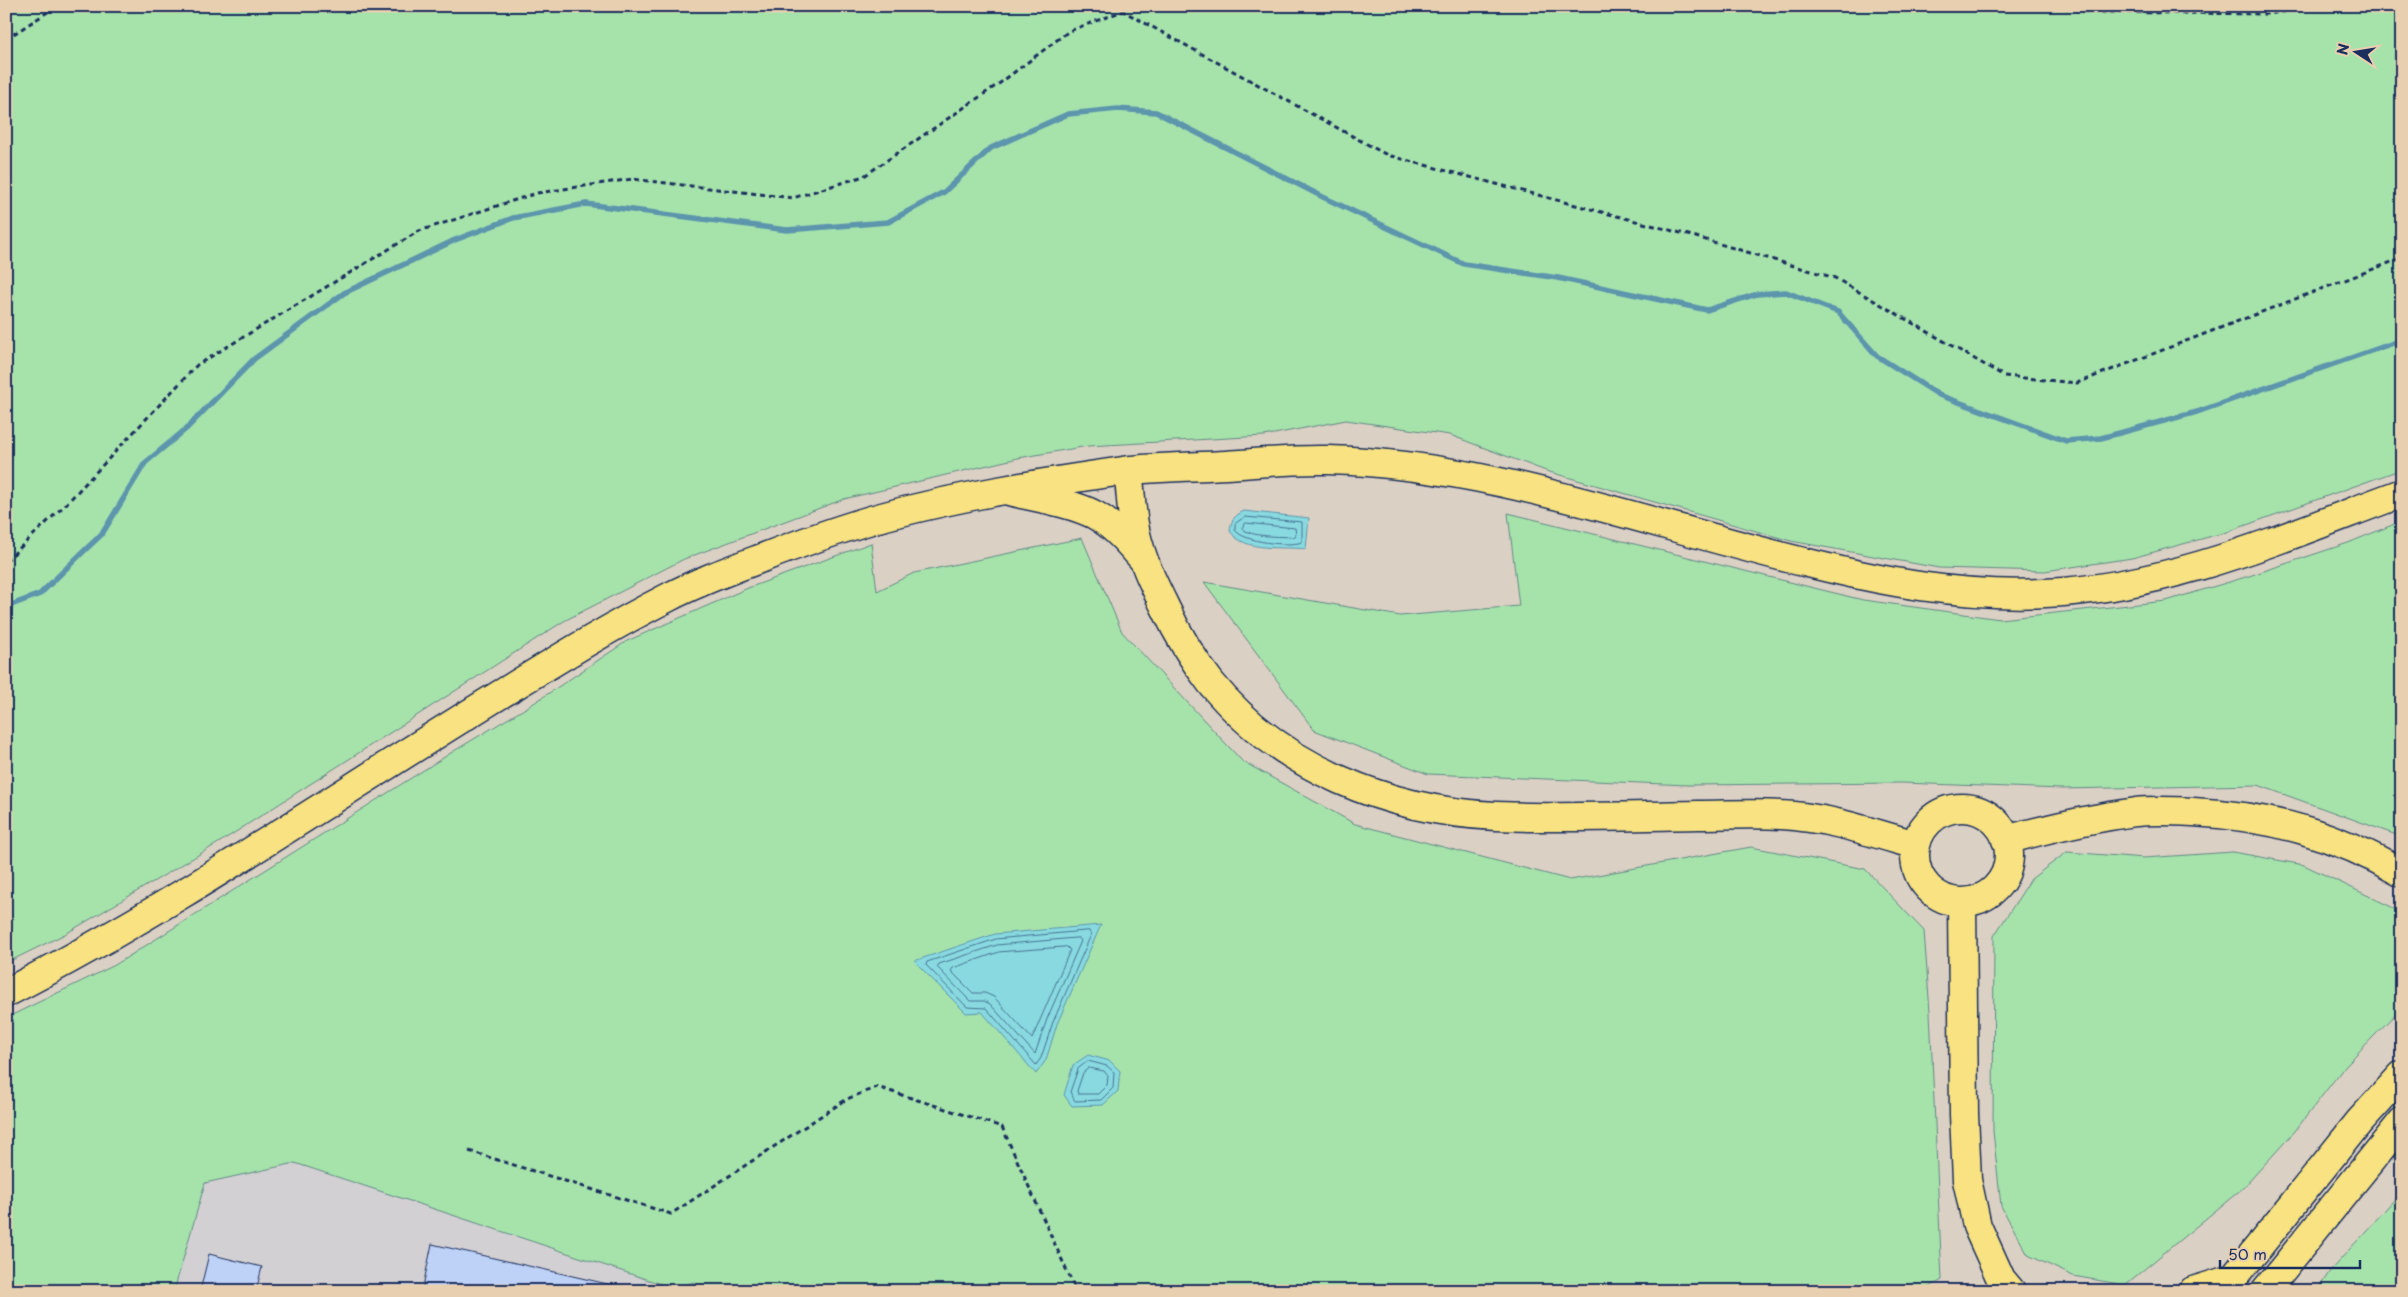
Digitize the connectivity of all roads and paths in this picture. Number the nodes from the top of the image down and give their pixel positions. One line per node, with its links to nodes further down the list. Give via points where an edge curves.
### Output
1 (57, 6): 4 (path)
2 (2056, 6): 3 (path, via 2089,12 2266,14)
3 (2326, 6)
4 (6, 39)
5 (2402, 258): 10 (path, via 2077,382 2004,376 1835,278 1696,237 1387,155 1123,11 1069,31 1000,83 864,176 793,198 632,179 538,193 418,231 197,365 65,505)
6 (1128, 470): 7 (main road); 8 (main road, via 1325,460 1459,474 1861,576 1914,586 2005,593 2090,589 2175,573); 9 (main road, via 1135,532)
7 (1009, 491): 9 (main road, via 1071,506 1096,516); 15 (main road, via 937,503 868,521 734,568 670,596 425,740 182,895 73,959)
8 (2402, 493)
9 (1144, 560): 12 (main road, via 1179,635 1210,682 1245,718 1307,763 1344,783 1378,796 1428,809 1495,816 1782,815 1830,821)
10 (6, 561)
11 (2006, 840): 12 (main road, via 2000,826 1988,814 1969,807 1947,809 1928,822); 13 (main road, via 2060,825 2138,812 2234,814 2299,828 2369,854); 14 (main road, via 2011,856 2004,879 1992,893 1980,900)
12 (1915, 845): 14 (main road, via 1916,865 1925,885 1945,900)
13 (2402, 873)
14 (1962, 902): 19 (main road, via 1967,1180 1977,1226)
15 (6, 993)
16 (2402, 1075): 20 (main road)
17 (2402, 1122): 25 (main road)
18 (469, 1151): 21 (path, via 671,1214 847,1099 878,1087 1002,1127)
19 (1991, 1255): 22 (main road); 23 (main road)
20 (2228, 1285): 24 (main road)
21 (1076, 1291)
22 (2010, 1291)
23 (2031, 1291)
24 (2193, 1291)
25 (2265, 1291)

